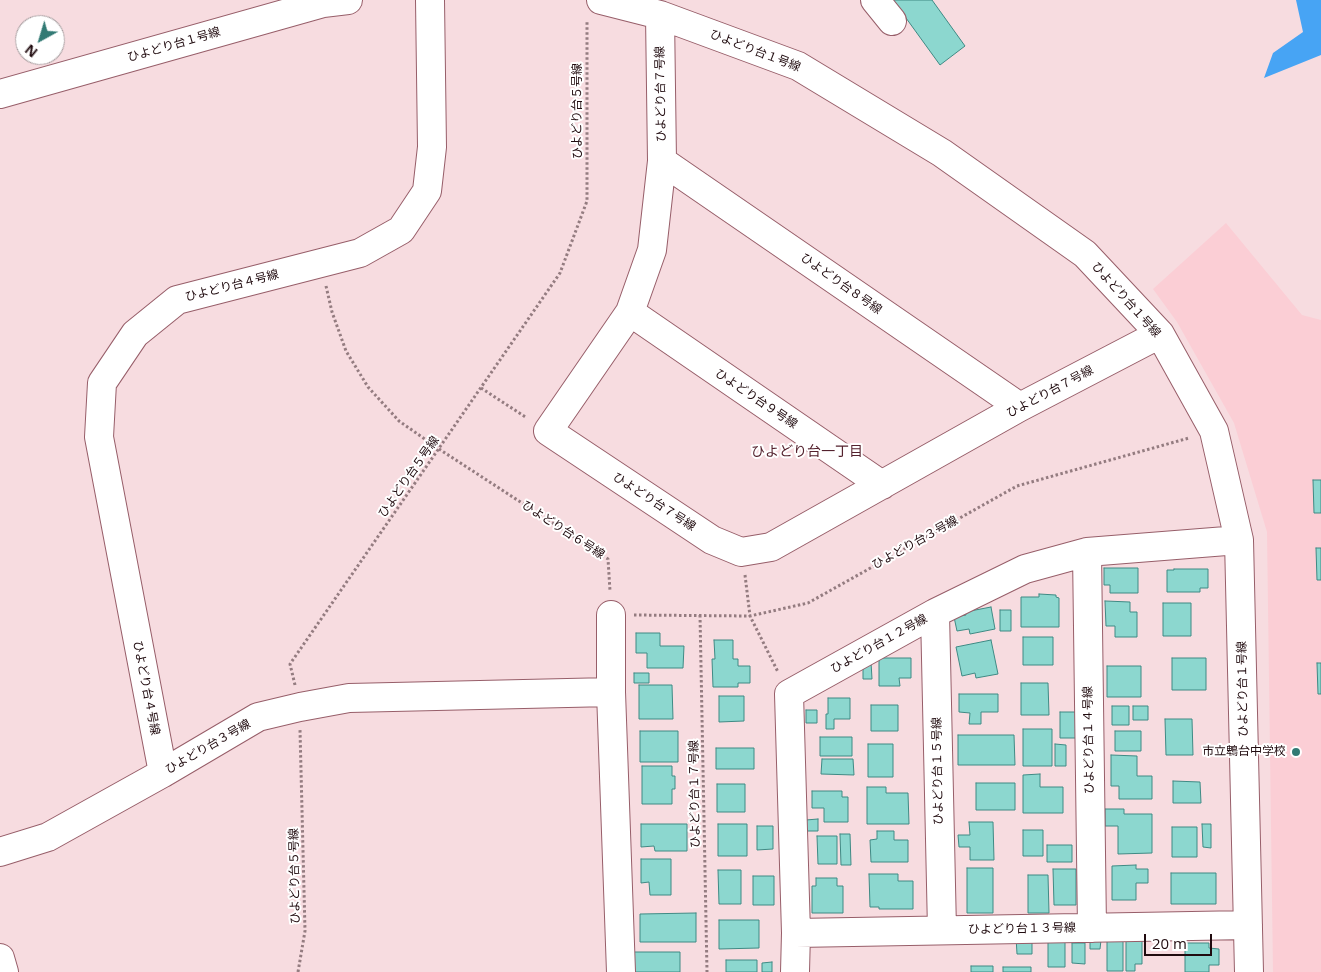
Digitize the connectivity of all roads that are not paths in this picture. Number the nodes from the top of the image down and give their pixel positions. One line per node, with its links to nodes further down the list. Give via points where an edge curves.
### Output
1 (348, 0): 7 (street, ひよどり台１号線, via 323,4)
2 (430, 0): 18 (street, ひよどり台４号線, via 432,147 427,190 401,230 360,253 177,300 135,334 102,383 99,437)
3 (875, 0): 6 (street)
4 (594, 10): 5 (street, ひよどり台１号線)
5 (669, 11): 8 (street, ひよどり台７号線); 10 (street, ひよどり台１号線, via 798,66 942,153 1084,254)
6 (892, 21)
7 (0, 94)
8 (662, 161): 9 (street, ひよどり台７号線, via 652,250); 11 (street, ひよどり台８号線)
9 (630, 312): 12 (street, ひよどり台９号線); 12 (street, ひよどり台７号線, via 548,431 712,540 742,552 772,548)
10 (1160, 334): 11 (street, ひよどり台７号線); 13 (street, ひよどり台１号線, via 1214,431)
11 (1020, 407): 12 (street, ひよどり台７号線)
12 (882, 485)
13 (1239, 540): 14 (street, ひよどり台１２号線); 20 (street, ひよどり台１号線)
14 (1087, 552): 15 (street, ひよどり台１２号線, via 1025,569); 21 (street, ひよどり台１４号線)
15 (934, 613): 22 (street, ひよどり台１５号線); 23 (street, ひよどり台１２号線, via 789,694)
16 (611, 615): 17 (street)
17 (611, 692): 18 (street, ひよどり台３号線, via 349,698 258,717); 26 (street)
18 (163, 773): 19 (street, ひよどり台３号線, via 48,837)
19 (0, 852)
20 (1248, 924): 21 (street, ひよどり台１３号線); 28 (street, ひよどり台１号線)
21 (1092, 928): 22 (street, ひよどり台１３号線)
22 (942, 930): 23 (street, ひよどり台１３号線)
23 (796, 933): 27 (street)
24 (0, 958): 25 (street)
25 (4, 972)
26 (621, 972)
27 (795, 972)
28 (1249, 972)

